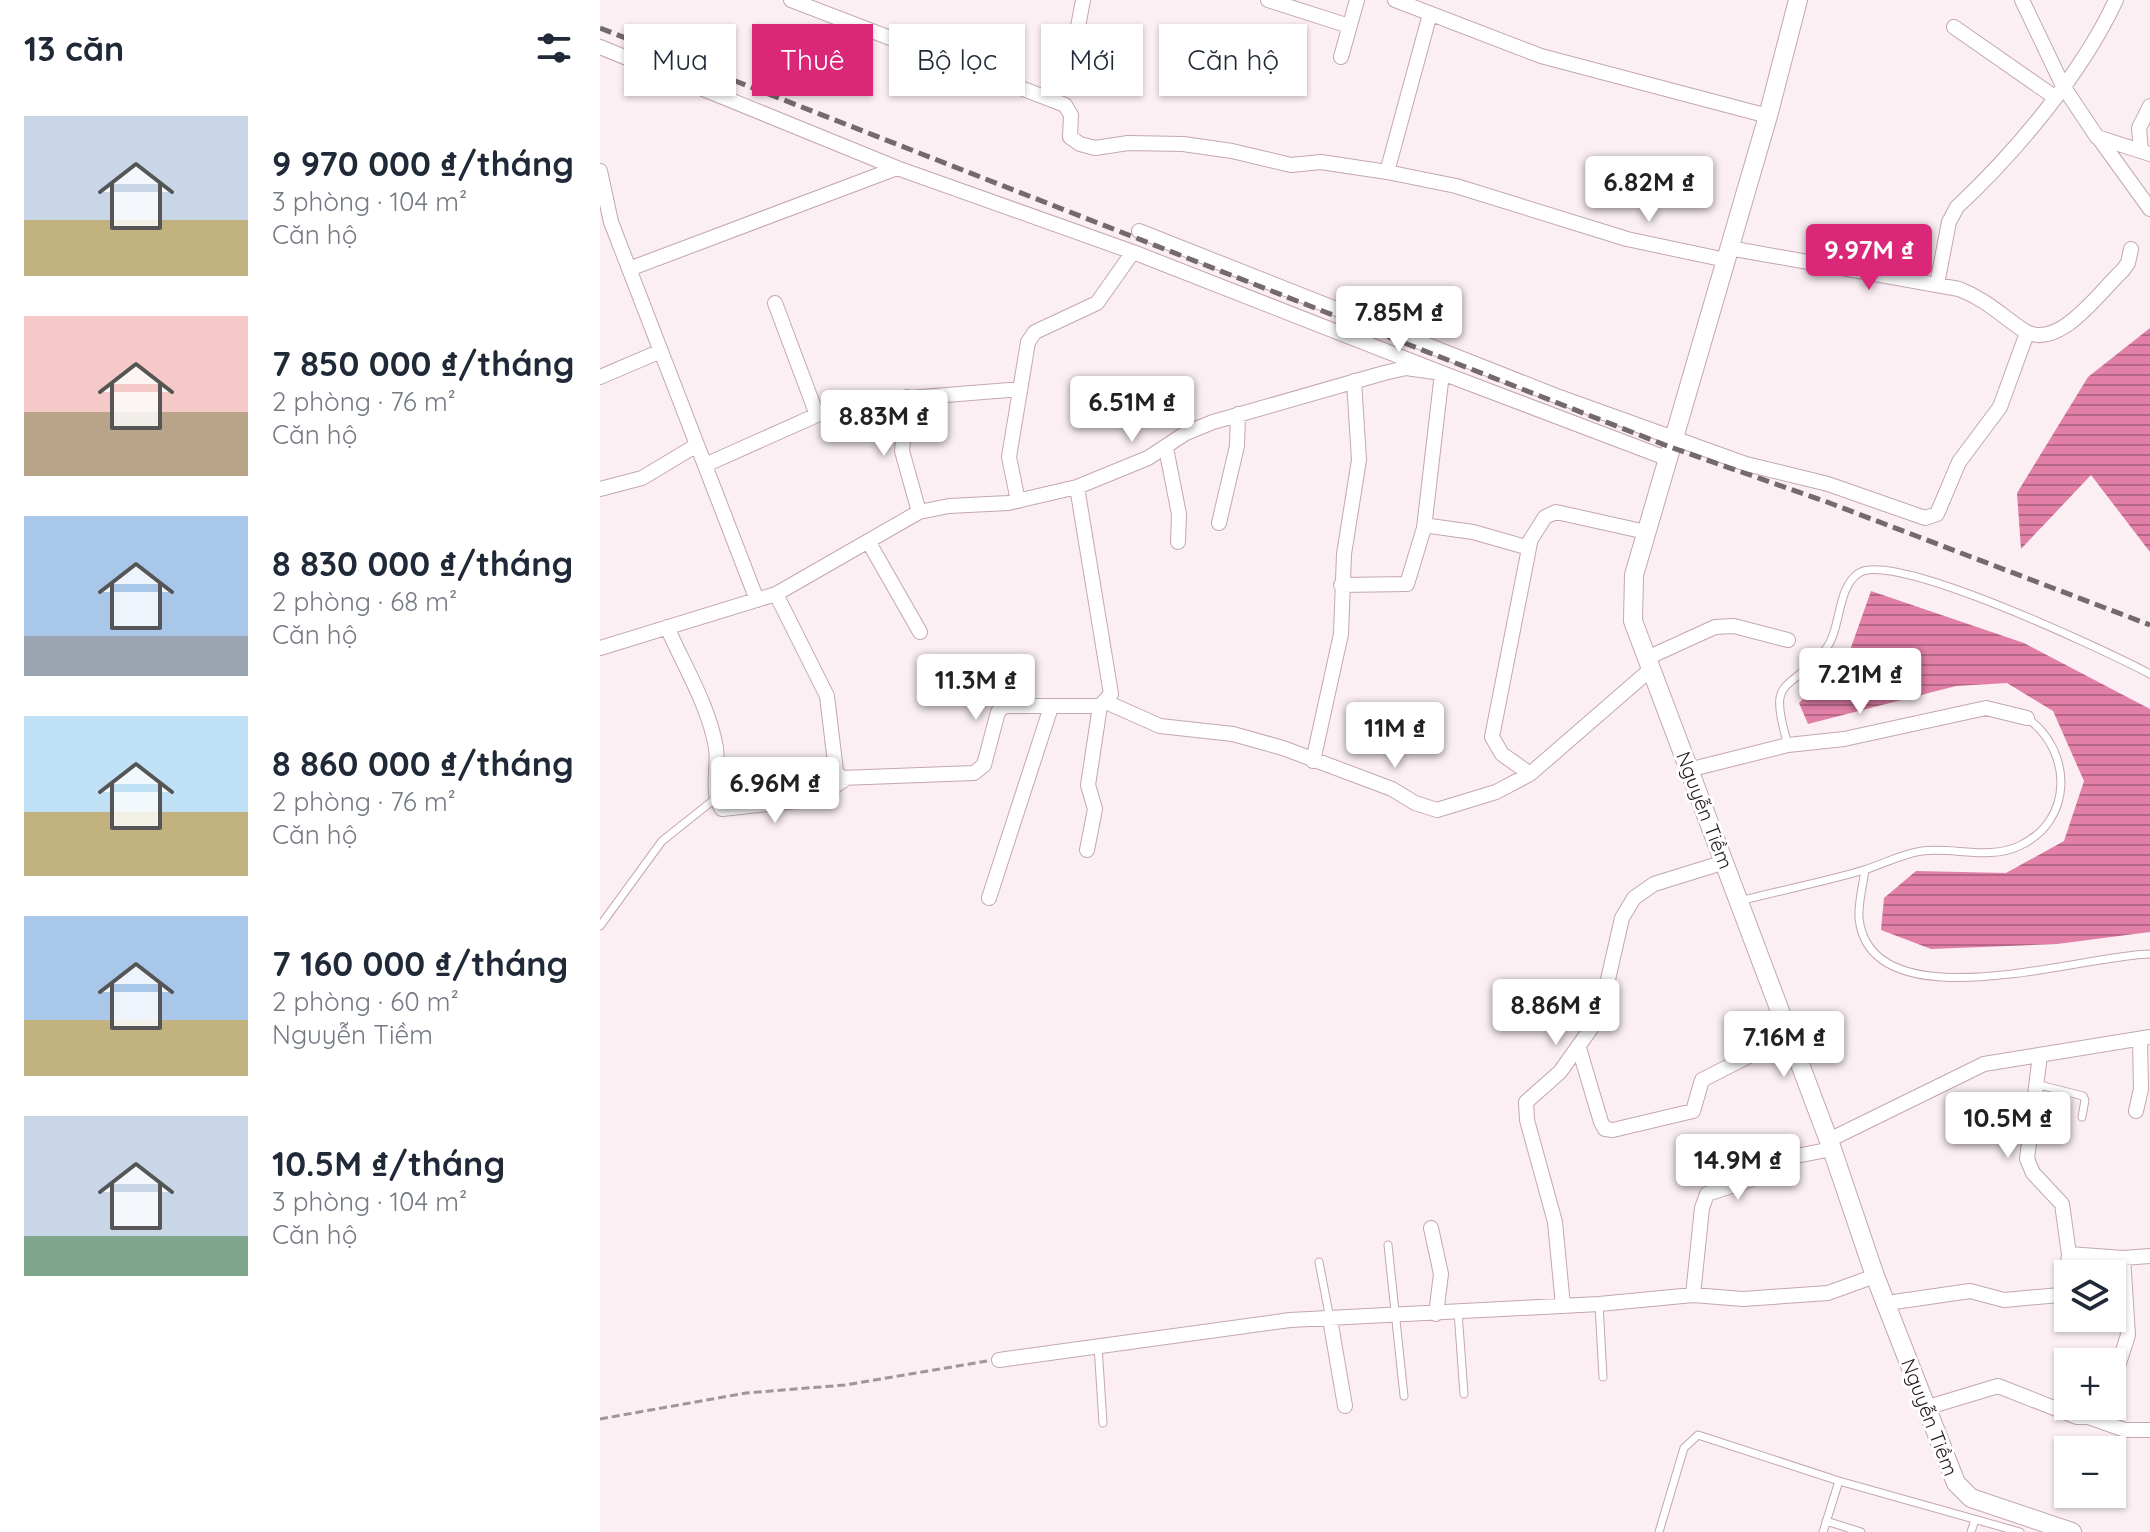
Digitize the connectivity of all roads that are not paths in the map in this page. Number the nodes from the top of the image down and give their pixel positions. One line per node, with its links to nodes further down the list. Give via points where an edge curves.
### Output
1 (791, 0): 22 (street, via 1065,105 1071,115 1070,137 1080,144 1183,144 1291,165 1321,162)
2 (1083, 0): 10 (street)
3 (1268, 0): 11 (street)
4 (1357, 0): 11 (street)
5 (1395, 0): 9 (street)
6 (2022, 0): 15 (street)
7 (2116, 0): 15 (street, via 2100,35)
8 (1792, 1): 17 (street, Nguyễn Tiềm)
9 (1430, 14): 17 (street, via 1541,56); 22 (street)
10 (1078, 24)
11 (1349, 26): 14 (street)
12 (1954, 27): 15 (street)
13 (600, 47): 20 (street)
14 (1341, 57)
15 (2058, 91): 18 (street); 30 (street, via 1957,207)
16 (2150, 106): 19 (street, via 2139,128)
17 (1768, 116): 28 (street, Nguyễn Tiềm)
18 (2097, 137): 19 (street); 23 (street)
19 (2145, 152)
20 (897, 168): 27 (street); 29 (street)
21 (600, 171): 24 (street)
22 (1387, 172): 28 (street, via 1456,186 1627,239)
23 (2150, 209)
24 (606, 224): 29 (street)
25 (1139, 231): 41 (street)
26 (2131, 249): 32 (street, via 2128,263 2064,329 2051,336)
27 (1133, 252): 34 (street); 37 (street, via 1097,303 1031,336)
28 (1728, 254): 30 (street); 41 (street, Nguyễn Tiềm)
29 (629, 269): 33 (street)
30 (1937, 284): 32 (street, via 1990,303)
31 (775, 303): 40 (street)
32 (2027, 333): 41 (street, via 2000,407 1964,454 1932,517)
33 (661, 351): 35 (street); 42 (street)
34 (1442, 373): 36 (street, via 1406,368); 44 (street); 51 (street)
35 (600, 377)
36 (1354, 381): 39 (street); 56 (street, via 1359,460)
37 (1020, 389): 38 (street); 48 (street, via 1009,457)
38 (907, 397): 40 (street, via 860,402); 49 (street, via 902,451)
39 (1238, 414): 43 (street, via 1186,433); 50 (street, via 1237,446)
40 (817, 415): 45 (street)
41 (1673, 438): 44 (street, Nguyễn Tiềm)
42 (697, 445): 45 (street); 47 (street, via 642,478)
43 (1166, 448): 46 (street); 54 (street)
44 (1666, 458): 52 (street, Nguyễn Tiềm)
45 (705, 465): 58 (street)
46 (1077, 487): 48 (street); 65 (street, via 1111,691)
47 (600, 489)
48 (1018, 501): 49 (street)
49 (919, 512): 53 (street)
50 (1219, 523)
51 (1424, 528): 55 (street, via 1445,526 1518,546); 56 (street, via 1407,584)
52 (1646, 532): 55 (street, via 1556,512 1545,517); 63 (street, Nguyễn Tiềm, via 1631,606)
53 (868, 541): 57 (street); 60 (street)
54 (1178, 542)
55 (1530, 543): 71 (street, via 1492,737 1496,749)
56 (1341, 585): 69 (street, via 1341,634)
57 (776, 594): 58 (street); 72 (street, via 827,696 836,771)
58 (757, 600): 59 (street)
59 (667, 627): 62 (street); 73 (street, via 709,718 717,750)
60 (920, 632)
61 (1788, 640): 63 (street, via 1734,626 1715,627)
62 (600, 648)
63 (1649, 663): 70 (street, Nguyễn Tiềm); 71 (street)
64 (2150, 674): 68 (lane, via 2011,611 1910,574 1873,568 1861,571 1849,585 1826,649 1783,687 1778,709)
65 (1103, 704): 66 (street); 69 (street, via 1160,726 1233,734); 74 (street, via 1088,785 1095,809)
66 (1051, 707): 72 (street, via 1002,708 984,765 974,773); 77 (street)
67 (2027, 718): 68 (street, via 1986,708 1844,739); 76 (lane, via 2053,745 2062,778 2057,809 2035,837 2003,851 1920,851)
68 (1788, 745): 70 (street)
69 (1313, 761): 71 (street, via 1437,810 1496,792)
70 (1688, 770): 75 (street, Nguyễn Tiềm)
71 (1530, 774)
72 (844, 780): 73 (street, via 816,799 788,805 728,811)
73 (716, 798): 79 (lane, via 662,841)
74 (1087, 850)
75 (1725, 862): 78 (street, Nguyễn Tiềm); 83 (street, via 1654,884 1634,898 1622,918 1602,1001)
76 (1865, 870): 78 (lane); 80 (lane, via 1861,927 1874,950 1900,969 1980,978)
77 (989, 898)
78 (1740, 901): 81 (street, Nguyễn Tiềm)
79 (600, 926)
80 (2150, 954)
81 (1790, 1035): 83 (street, via 1702,1080 1693,1111 1613,1130 1601,1122); 88 (street, Nguyễn Tiềm)
82 (2145, 1038): 84 (street); 86 (street)
83 (1579, 1048): 99 (street, via 1525,1108 1554,1214)
84 (2040, 1055): 85 (street); 88 (street, via 1984,1064)
85 (2036, 1084): 87 (lane, via 2083,1096); 91 (street, via 2027,1159 2062,1204)
86 (2136, 1111)
87 (2082, 1117)
88 (1831, 1144): 95 (street, Nguyễn Tiềm); 96 (street, via 1791,1157 1771,1173 1707,1194)
89 (1431, 1228): 101 (street, via 1441,1274)
90 (1388, 1245): 102 (lane)
91 (2069, 1254): 93 (street); 97 (street, via 2066,1288 2060,1295 2004,1300 1970,1291)
92 (2150, 1256): 93 (street)
93 (2123, 1258): 105 (street, via 2128,1335)
94 (1319, 1262): 103 (lane)
95 (1875, 1276): 96 (street, via 1828,1293 1743,1299); 97 (street, Nguyễn Tiềm)
96 (1693, 1295): 98 (street)
97 (1887, 1303): 111 (street, Nguyễn Tiềm)
98 (1599, 1304): 99 (street); 107 (lane)
99 (1563, 1306): 100 (street)
100 (1458, 1312): 101 (street); 108 (lane)
101 (1436, 1314): 102 (street)
102 (1393, 1316): 103 (street); 109 (lane)
103 (1330, 1319): 104 (street); 110 (street)
104 (1098, 1345): 106 (street); 114 (lane)
105 (2124, 1348)
106 (999, 1360)
107 (1603, 1377)
108 (1464, 1394)
109 (1404, 1396)
110 (1345, 1406)
111 (1925, 1408): 112 (street, via 1998,1386); 124 (street, Nguyễn Tiềm, via 1965,1494)
112 (2054, 1408)
113 (2097, 1420): 115 (street, via 2125,1430)
114 (1103, 1423)
115 (2150, 1430)
116 (1839, 1481): 117 (lane); 118 (lane); 119 (lane, via 1698,1435 1684,1448)
117 (1975, 1520): 122 (lane); 123 (lane)
118 (1826, 1521): 120 (lane); 121 (lane)
119 (1659, 1532)
120 (1823, 1532)
121 (1861, 1532)
122 (1971, 1532)
123 (2020, 1532)
124 (2072, 1532)

